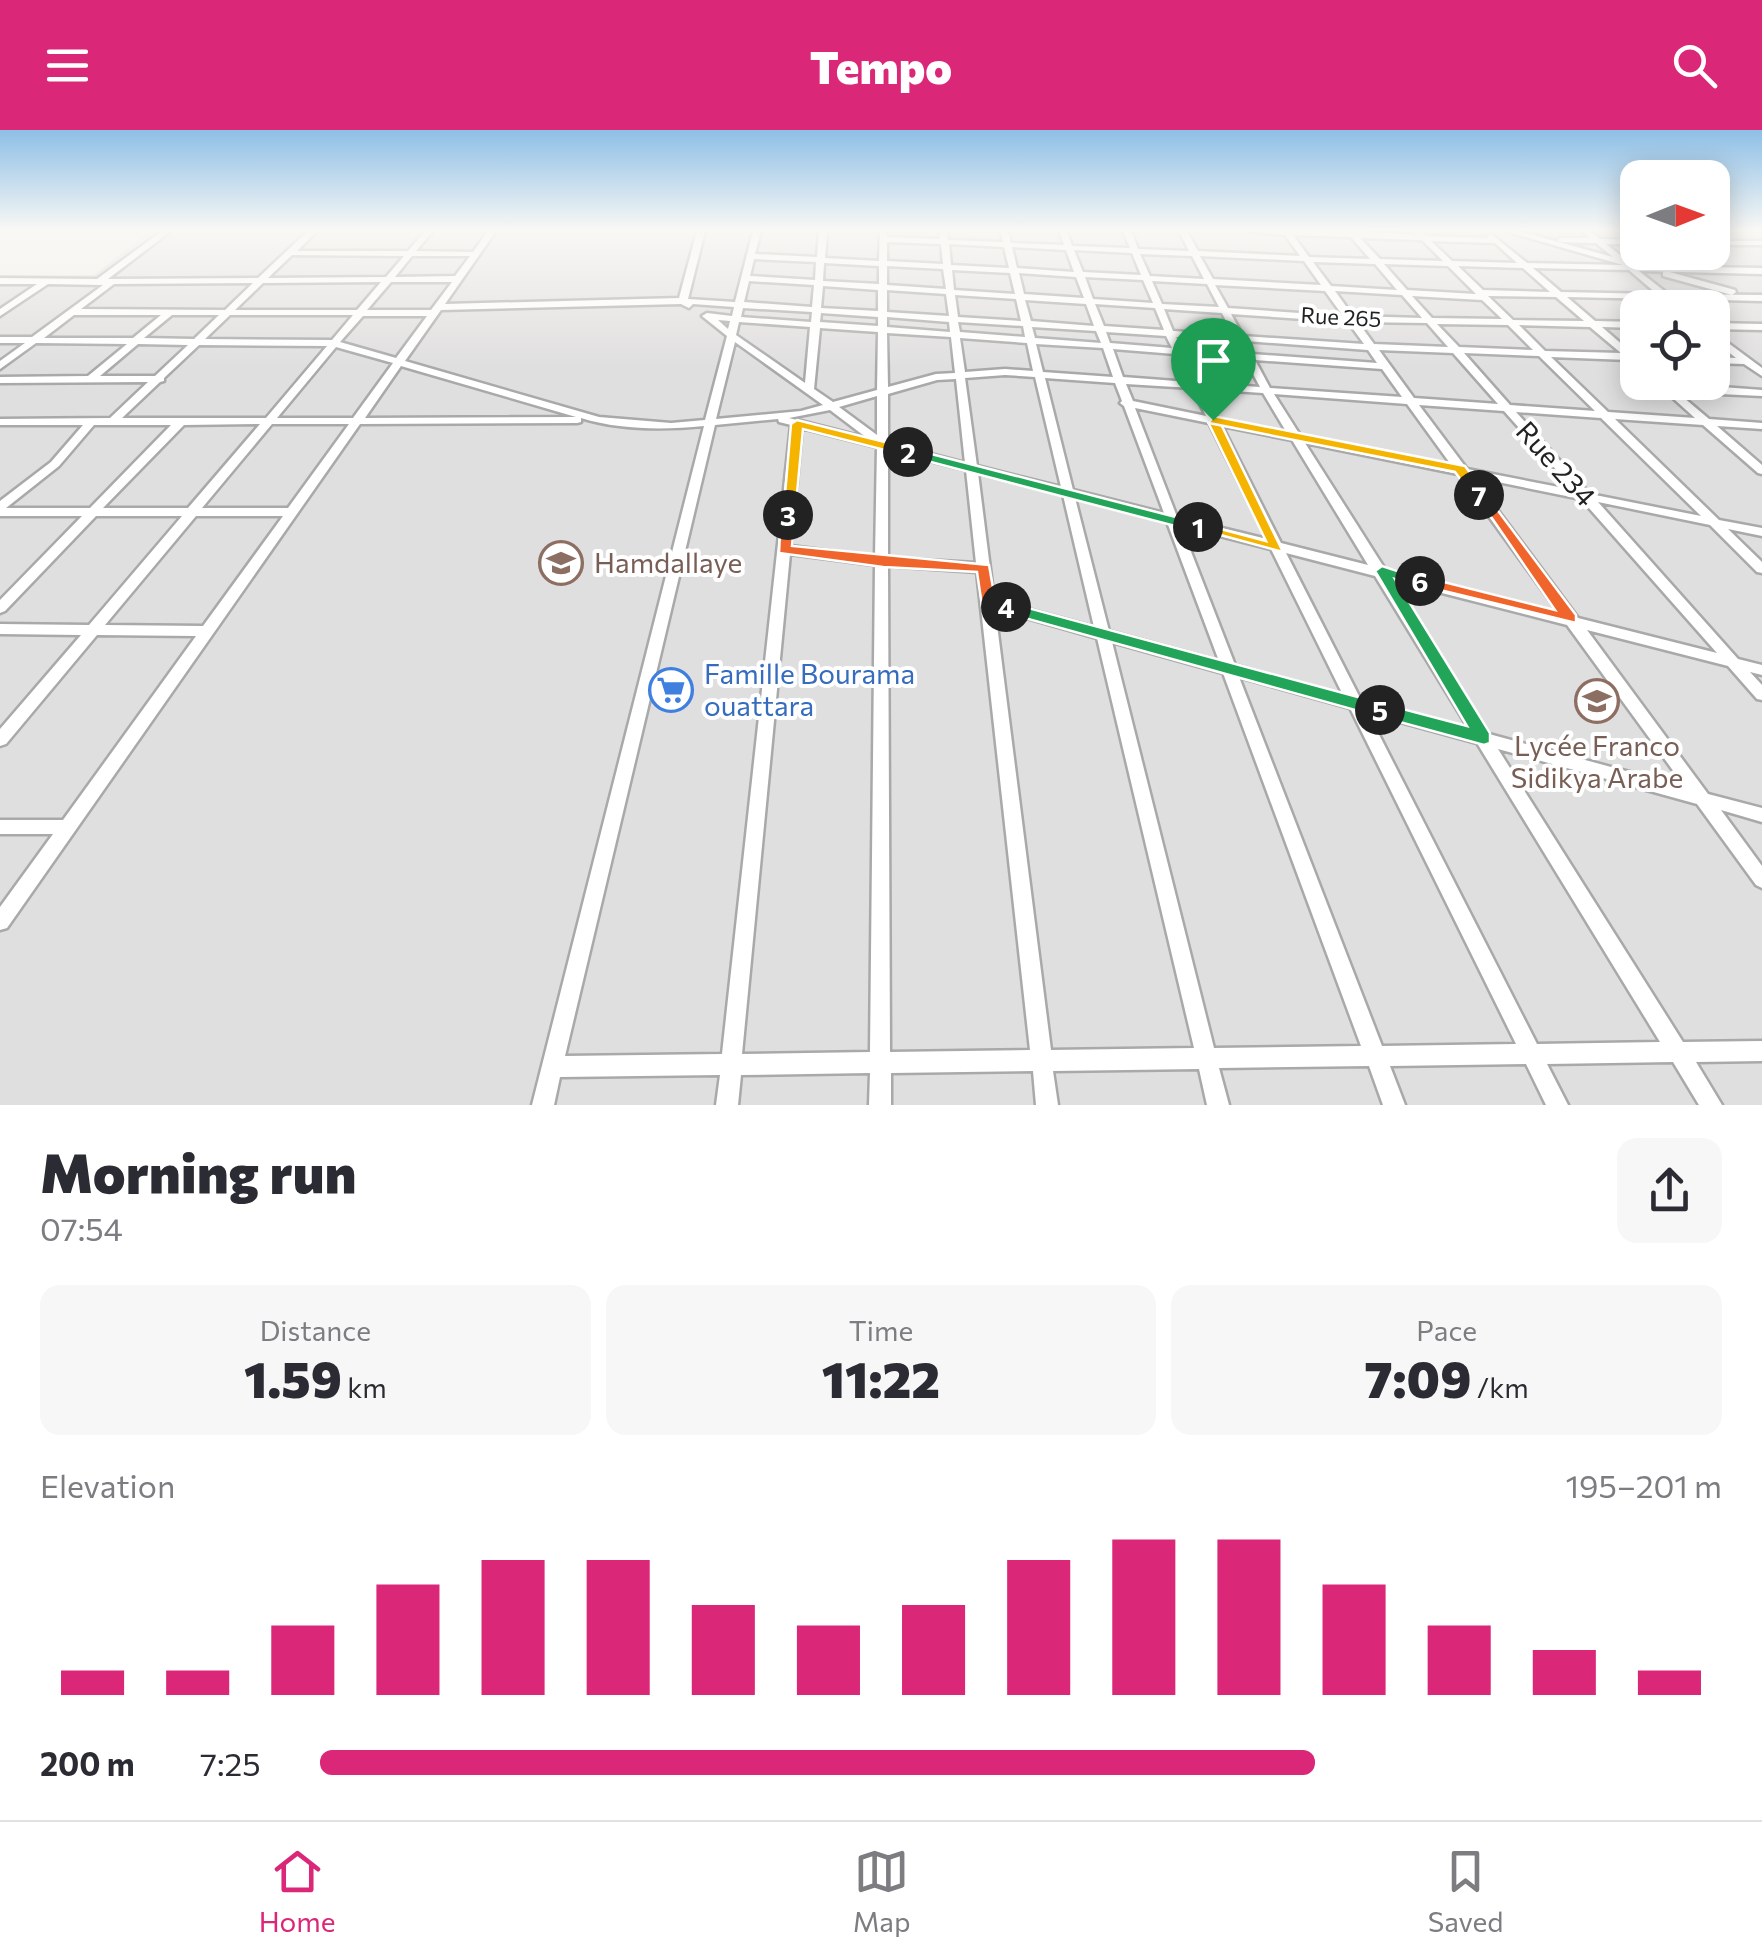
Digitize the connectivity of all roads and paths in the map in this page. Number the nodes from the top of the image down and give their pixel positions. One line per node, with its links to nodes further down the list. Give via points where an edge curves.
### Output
1 (107, 276): 27 (street)
2 (267, 276): 25 (street)
3 (391, 276): 23 (street)
4 (460, 276): 21 (street)
5 (689, 276): 42 (street)
6 (819, 276): 29 (street)
7 (883, 276): 31 (street)
8 (949, 276): 33 (street)
9 (1015, 276): 38 (street)
10 (1078, 276): 43 (street)
11 (1085, 276): 26 (street)
12 (1145, 276): 26 (street)
13 (1206, 276): 30 (street)
14 (1319, 276): 32 (street)
15 (1390, 276): 35 (street, Rue 234)
16 (1463, 276): 36 (street)
17 (1538, 276): 37 (street)
18 (1676, 276): 34 (street)
19 (1709, 276): 34 (street)
20 (746, 278): 29 (street, Rue 265); 44 (street)
21 (458, 279): 23 (street); 47 (street)
22 (0, 280): 24 (street)
23 (388, 280): 25 (street); 53 (street)
24 (48, 281): 27 (street); 55 (street)
25 (262, 281): 28 (street); 52 (street)
26 (1147, 281): 30 (street); 45 (street)
27 (100, 282): 28 (street)
28 (113, 282): 50 (street)
29 (818, 283): 31 (street, Rue 265); 46 (street)
30 (1211, 285): 32 (street); 48 (street)
31 (883, 287): 33 (street, Rue 265); 54 (street)
32 (1329, 291): 35 (street); 57 (street)
33 (950, 292): 38 (street, Rue 265); 65 (street)
34 (1732, 292): 41 (street)
35 (1405, 294): 36 (street); 59 (street, Rue 234)
36 (1482, 295): 37 (street); 60 (street)
37 (1559, 295): 39 (street); 63 (street)
38 (1019, 296): 43 (street, Rue 265); 61 (street)
39 (1620, 296)
40 (1730, 298): 41 (street)
41 (1756, 298): 49 (street)
42 (683, 301): 44 (street); 47 (street); 56 (street)
43 (1088, 301): 45 (street, Rue 265); 68 (street)
44 (740, 304): 46 (street); 58 (street)
45 (1158, 306): 48 (street, Rue 265); 70 (street)
46 (816, 307): 54 (street); 62 (street)
47 (436, 310): 53 (street); 88 (street)
48 (1224, 310): 57 (street, Rue 265); 72 (street)
49 (1762, 310)
50 (73, 312): 51 (street); 75 (street)
51 (171, 312): 52 (street); 76 (street)
52 (230, 312): 53 (street); 77 (street)
53 (361, 312): 78 (street)
54 (883, 312): 65 (street); 69 (street)
55 (0, 314)
56 (709, 317): 58 (street); 71 (street)
57 (1350, 318): 59 (street, Rue 265); 80 (street)
58 (736, 319): 62 (street); 71 (street)
59 (1428, 321): 60 (street, Rue 265); 84 (street, Rue 234)
60 (1509, 322): 63 (street, Rue 265); 85 (street)
61 (1026, 323): 65 (street); 68 (street); 74 (street)
62 (815, 324): 69 (street); 102 (street)
63 (1592, 324): 64 (street, Rue 265); 81 (street)
64 (1620, 325)
65 (955, 326): 69 (street); 74 (street); 95 (street)
66 (1730, 326): 67 (street)
67 (1762, 327)
68 (1098, 328): 70 (street); 79 (street)
69 (883, 329): 103 (street)
70 (1170, 334): 72 (street); 83 (street)
71 (731, 337): 102 (street); 121 (street)
72 (1239, 339): 80 (street); 86 (street)
73 (0, 340): 75 (street)
74 (1030, 340): 79 (street); 96 (street)
75 (34, 341): 76 (street); 92 (street)
76 (136, 341): 77 (street); 97 (street)
77 (198, 342): 78 (street); 98 (street)
78 (333, 342): 88 (street); 119 (street)
79 (1105, 346): 83 (street); 99 (street)
80 (1371, 347): 84 (street); 93 (street)
81 (1620, 347)
82 (1730, 348): 90 (street)
83 (1178, 351): 86 (street); 101 (street)
84 (1455, 351): 85 (street); 111 (street, Rue 234)
85 (1542, 354): 87 (street); 112 (street)
86 (1248, 356): 93 (street); 104 (street)
87 (1620, 358)
88 (401, 359): 115 (street); 120 (street)
89 (1730, 361): 90 (street)
90 (1746, 361): 91 (street); 94 (street)
91 (1762, 362)
92 (0, 366)
93 (1384, 366): 108 (street)
94 (1762, 373)
95 (961, 374): 96 (street); 103 (street); 129 (street)
96 (1038, 374): 99 (street); 131 (street)
97 (91, 379): 98 (street); 100 (street)
98 (160, 379): 114 (street)
99 (1116, 379): 101 (street); 109 (street)
100 (0, 380)
101 (1196, 385): 104 (street); 116 (street)
102 (810, 388): 110 (street)
103 (884, 388): 110 (street); 127 (street)
104 (1266, 391): 108 (street); 126 (street)
105 (1730, 391): 106 (street)
106 (1762, 394)
107 (1680, 400): 122 (street)
108 (1411, 402): 111 (street); 128 (street)
109 (1126, 403): 116 (street); 137 (street)
110 (833, 404): 113 (street); 127 (street)
111 (1506, 408): 112 (street); 132 (street, Rue 234)
112 (1604, 414): 122 (street); 138 (street)
113 (768, 416): 121 (street); 124 (street)
114 (114, 420): 117 (street); 118 (street)
115 (598, 420): 120 (street); 121 (street)
116 (1213, 420): 126 (street); 140 (street)
117 (92, 421): 123 (street); 133 (street, via 55,464)
118 (182, 421): 119 (street); 134 (street)
119 (265, 421): 120 (street); 135 (street)
120 (358, 421): 136 (street)
121 (710, 422): 174 (street)
122 (1706, 422): 125 (street); 130 (street)
123 (2, 424)
124 (797, 424): 127 (street); 141 (street)
125 (1762, 426)
126 (1295, 436): 128 (street); 145 (street)
127 (884, 446): 129 (street); 142 (street)
128 (1460, 469): 132 (street); 148 (street)
129 (972, 470): 131 (street); 143 (street)
130 (1762, 471)
131 (1065, 493): 137 (street); 152 (street)
132 (1584, 496): 138 (street); 153 (street, Rue 234)
133 (0, 510): 134 (street)
134 (92, 512): 135 (street); 147 (street)
135 (192, 512): 136 (street); 151 (street)
136 (292, 512): 150 (street)
137 (1169, 520): 140 (street); 154 (street)
138 (1714, 522): 139 (street); 144 (street)
139 (1762, 532)
140 (1278, 548): 145 (street); 157 (street)
141 (784, 549): 142 (street); 173 (street)
142 (883, 562): 143 (street); 172 (street)
143 (984, 568): 146 (street)
144 (1762, 570)
145 (1382, 571): 148 (street); 158 (street)
146 (988, 602): 152 (street); 171 (street)
147 (0, 608)
148 (1570, 619): 153 (street); 160 (street)
149 (0, 629): 151 (street)
150 (207, 630): 151 (street); 163 (street)
151 (92, 631): 159 (street)
152 (1101, 632): 154 (street); 170 (street)
153 (1732, 662): 155 (street); 156 (street, Rue 234)
154 (1230, 668): 157 (street); 169 (street)
155 (1762, 670)
156 (1762, 695)
157 (1356, 703): 158 (street); 168 (street)
158 (1484, 738): 160 (street); 167 (street)
159 (0, 740)
160 (1702, 798): 161 (street); 164 (street)
161 (1762, 815)
162 (0, 827): 163 (street)
163 (68, 827): 165 (street)
164 (1762, 880)
165 (0, 922)
166 (1762, 1051): 167 (street)
167 (1678, 1052): 168 (street); 182 (street)
168 (1532, 1054): 169 (street); 181 (street)
169 (1376, 1056): 170 (street); 180 (street)
170 (1206, 1058): 171 (street); 179 (street)
171 (1042, 1061): 172 (street); 178 (street)
172 (880, 1063): 173 (street); 177 (street)
173 (731, 1064): 174 (street); 176 (street)
174 (553, 1067): 175 (street)
175 (543, 1105)
176 (727, 1105)
177 (880, 1105)
178 (1047, 1105)
179 (1218, 1105)
180 (1394, 1105)
181 (1557, 1105)
182 (1711, 1105)

